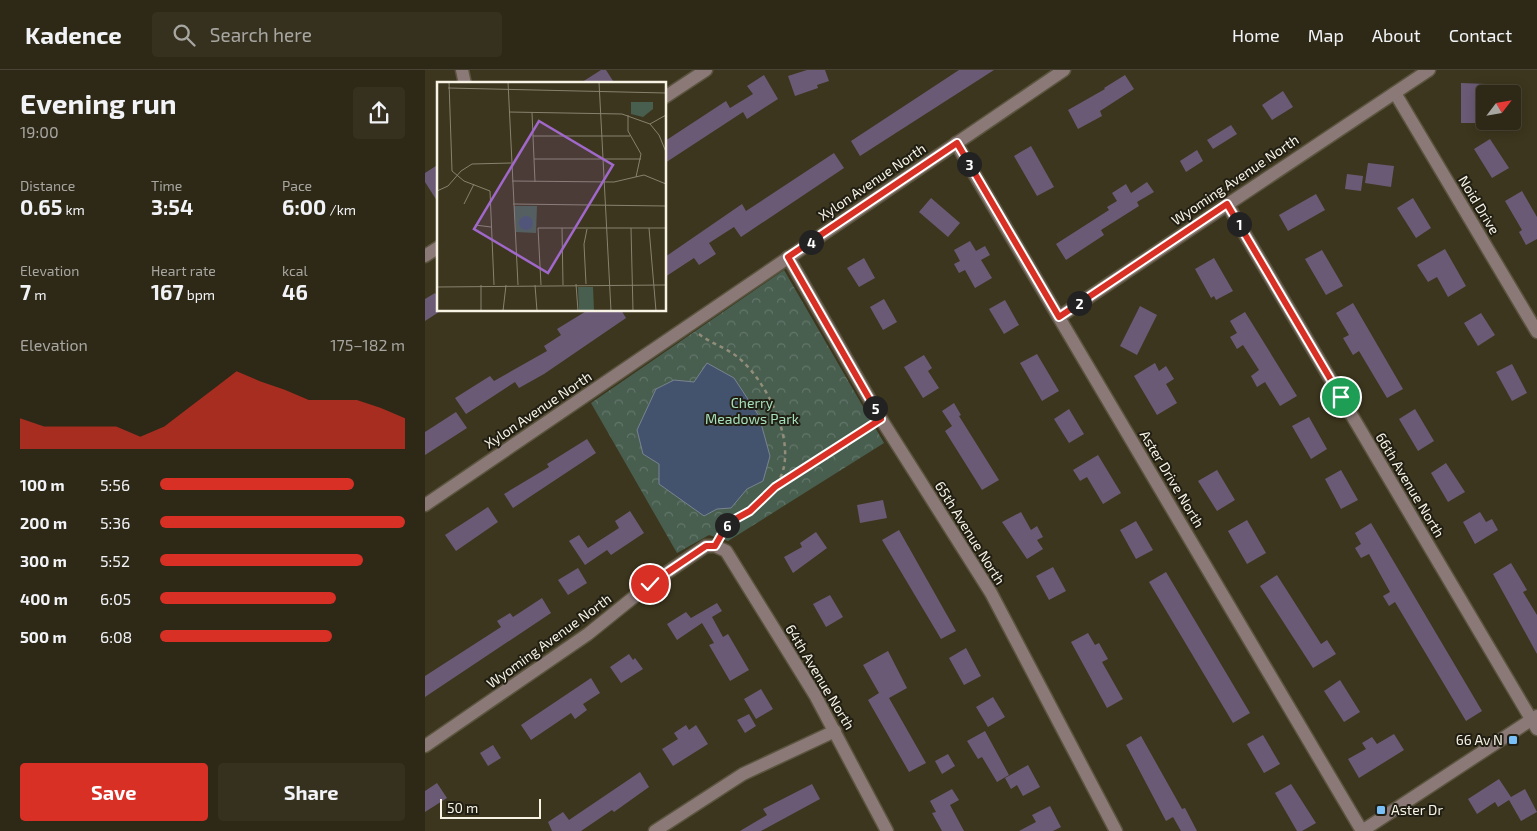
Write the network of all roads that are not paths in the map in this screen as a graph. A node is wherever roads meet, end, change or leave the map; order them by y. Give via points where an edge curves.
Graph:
1 (706, 70) edge
2 (1065, 70) edge
3 (1429, 70) edge
4 (1395, 92) junction
5 (666, 96) edge
6 (957, 143) junction
7 (1227, 204) junction
8 (437, 248) edge
9 (425, 256) edge
10 (788, 257) junction
11 (1059, 317) junction
12 (1537, 332) edge
13 (425, 505) edge
14 (715, 546) joint
15 (1535, 722) edge
16 (835, 732) junction
17 (425, 746) edge
18 (655, 831) edge
19 (887, 831) edge
20 (1116, 831) edge
21 (1362, 831) edge

1 - 5 street
2 - 6 street, Xylon Avenue North
3 - 4 street, Wyoming Avenue North
4 - 7 street, Wyoming Avenue North
4 - 12 street, Noid Drive
6 - 10 street, Xylon Avenue North
6 - 11 street, Aster Drive North
7 - 11 street, Wyoming Avenue North
7 - 15 street, 66th Avenue North
8 - 9 street
10 - 13 street, Xylon Avenue North
10 - 20 street, 65th Avenue North via 881,419 991,593
11 - 21 street, Aster Drive North
14 - 16 street, 64th Avenue North via 726,551
14 - 17 street, Wyoming Avenue North via 706,546 650,584 588,634
15 - 21 street
16 - 18 street via 743,774
16 - 19 street, 64th Avenue North

